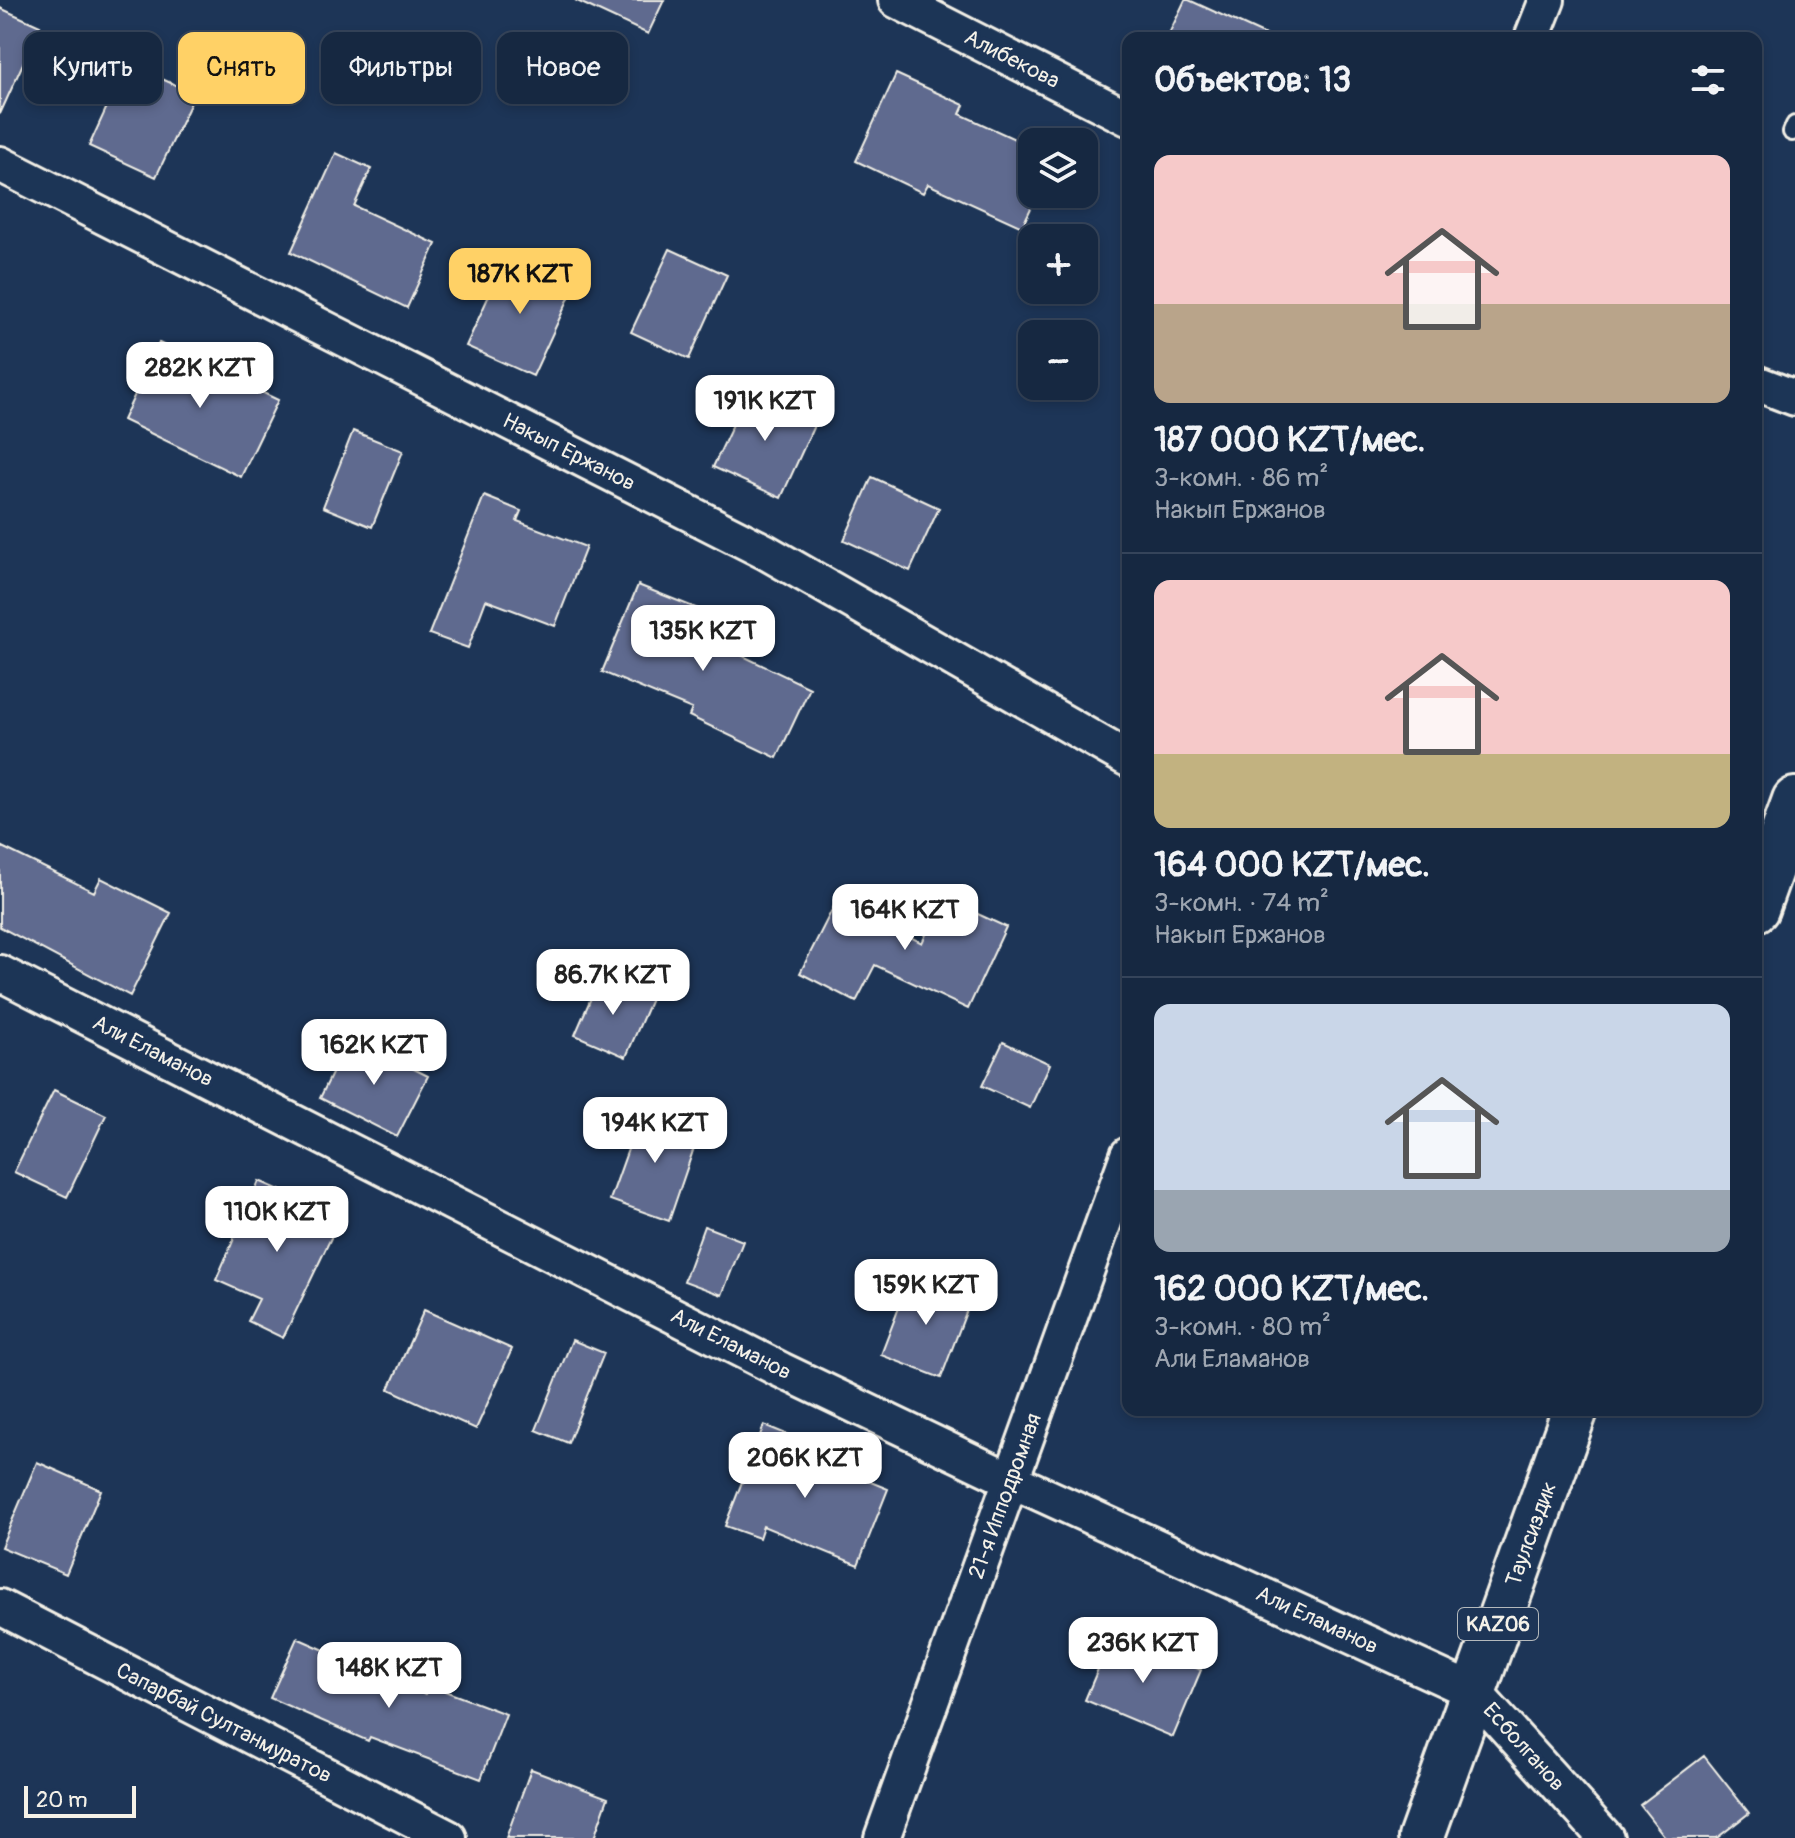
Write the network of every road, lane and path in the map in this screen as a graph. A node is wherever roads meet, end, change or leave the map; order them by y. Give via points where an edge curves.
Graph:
1 (896, 0) edge
2 (1547, 0) edge
3 (1534, 32) edge
4 (1122, 115) edge
5 (0, 164) edge
6 (1762, 385) edge
7 (1795, 398) edge
8 (1122, 756) edge
9 (1795, 800) edge
10 (1762, 892) edge
11 (0, 973) edge
12 (1122, 1172) edge
13 (1573, 1416) edge
14 (1011, 1480) junction
15 (0, 1607) edge
16 (1474, 1692) junction
17 (449, 1838) edge
18 (882, 1838) edge
19 (1421, 1838) edge
20 (1606, 1838) edge

1 - 4 street, Алибекова
2 - 3 street
5 - 8 street, Накып Ержанов via 766,552
6 - 7 street
9 - 10 main road
11 - 14 street, Али Еламанов
12 - 14 street, 21-я Ипподромная
13 - 16 main road, Таулсиздик / KAZ06
14 - 16 street, Али Еламанов
14 - 18 street, 21-я Ипподромная
15 - 17 street, Сапарбай Султанмуратов
16 - 19 main road, Таулсиздик / KAZ06
16 - 20 street, Есболганов

